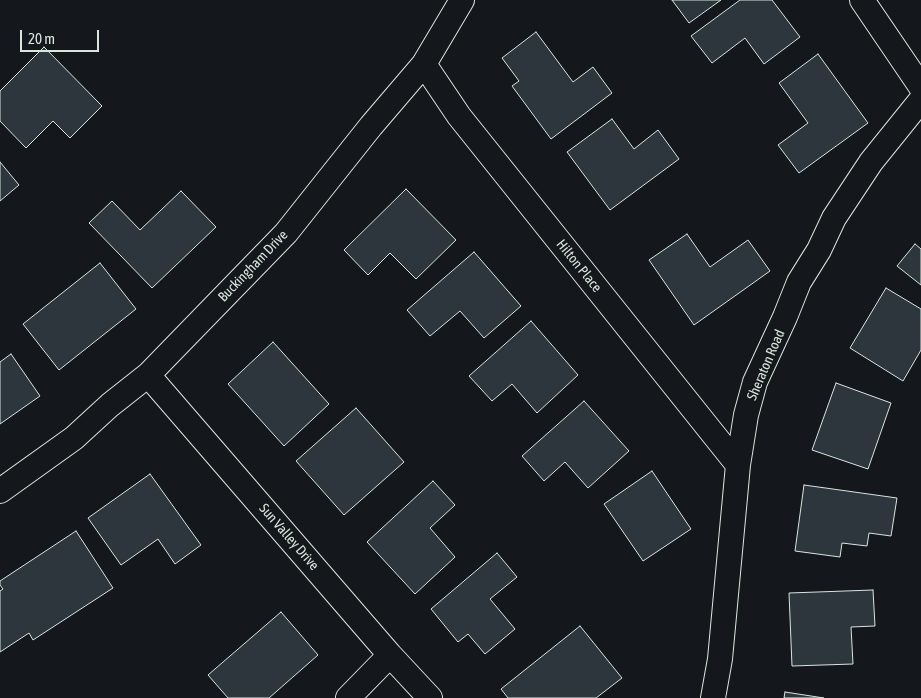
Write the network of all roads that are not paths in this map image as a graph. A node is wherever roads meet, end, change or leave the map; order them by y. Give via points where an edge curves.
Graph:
1 (462, 0) edge
2 (862, 0) edge
3 (424, 64) junction
4 (921, 87) edge
5 (921, 100) edge
6 (148, 375) junction
7 (738, 465) junction
8 (0, 491) edge
9 (390, 655) junction
10 (348, 698) edge
11 (430, 698) edge
12 (713, 698) edge

1 - 3 street, Buckingham Drive
2 - 4 street
3 - 6 street, Buckingham Drive via 286,233
3 - 7 street, Hilton Place via 459,116
5 - 7 street, Sheraton Road via 871,162 834,218 819,250 798,282 786,317 755,382
6 - 8 street, Buckingham Drive via 74,438
6 - 9 street, Sun Valley Drive
7 - 12 street, Sheraton Road via 720,659
9 - 10 street
9 - 11 street, Sun Valley Drive

